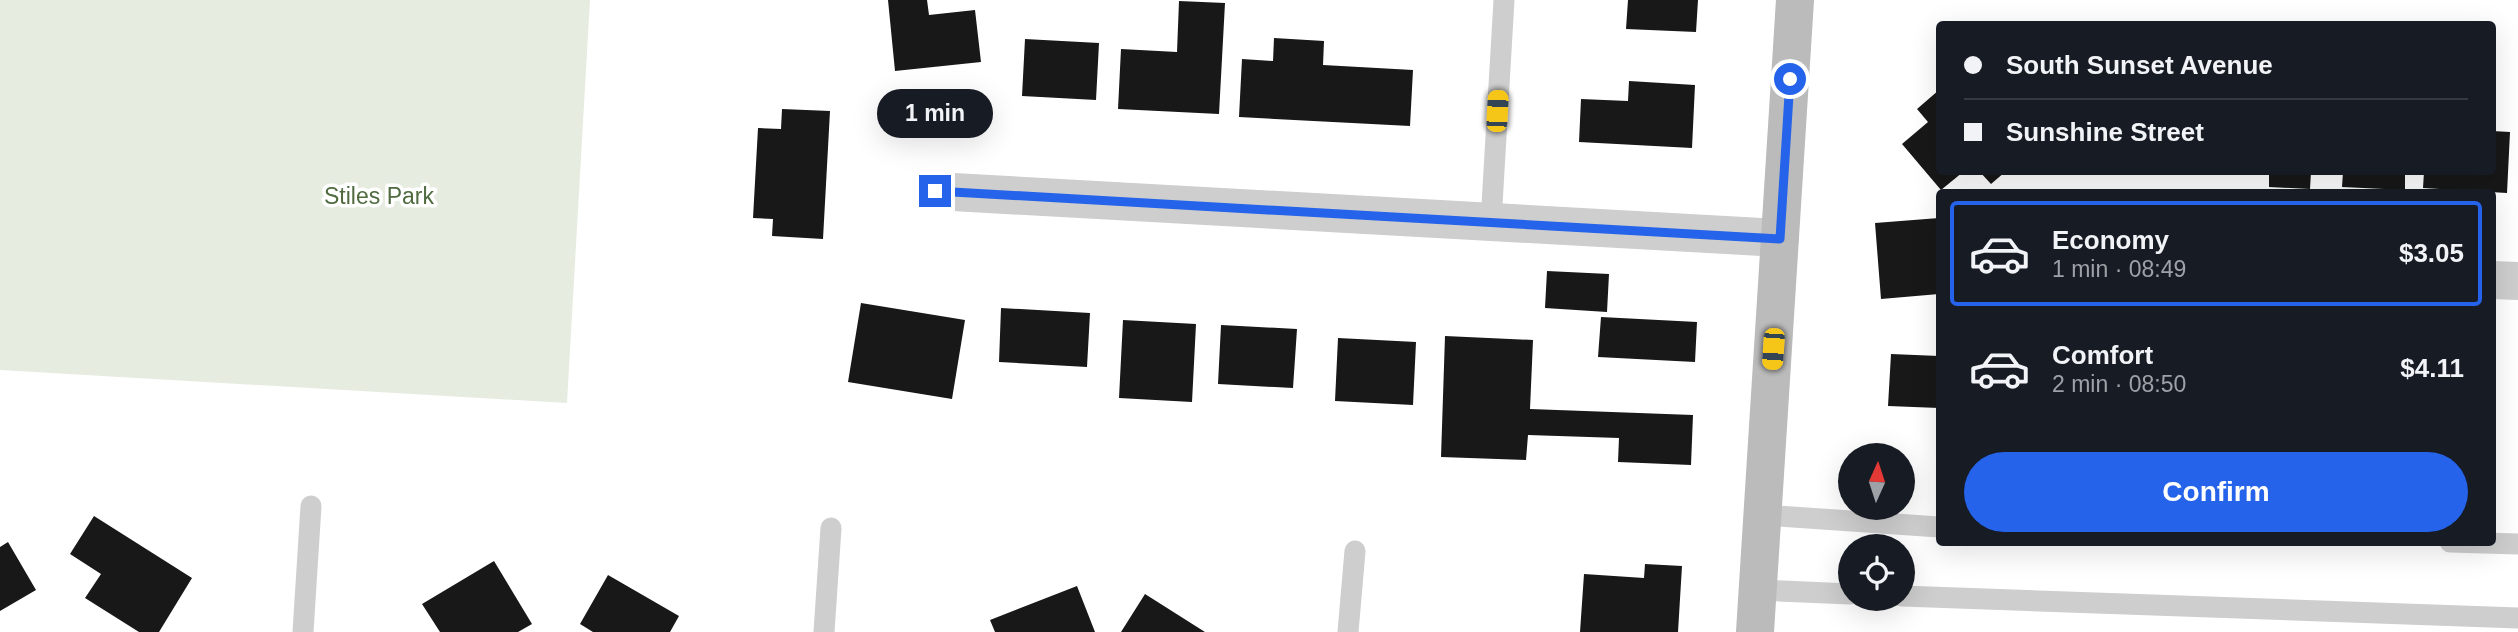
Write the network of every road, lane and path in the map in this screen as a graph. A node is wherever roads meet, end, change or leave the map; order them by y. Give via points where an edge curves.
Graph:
1 (1504, 0) edge
2 (1795, 0) edge
3 (935, 191) dead end
4 (1491, 222) junction
5 (1780, 239) junction
6 (2496, 280) edge
7 (2518, 281) edge
8 (311, 506) dead end
9 (1763, 515) junction
10 (1936, 527) edge
11 (831, 528) dead end
12 (2496, 543) edge
13 (2518, 544) edge
14 (1355, 551) dead end
15 (1758, 590) junction
16 (1838, 593) edge
17 (1915, 596) edge
18 (2518, 618) edge
19 (303, 632) edge
20 (824, 632) edge
21 (1348, 632) edge
22 (1755, 632) edge

1 - 4 lane
2 - 5 main road
3 - 4 street
4 - 5 street
5 - 9 main road
6 - 7 street
8 - 19 lane
9 - 10 lane
9 - 15 main road
11 - 20 lane
12 - 13 lane
14 - 21 lane
15 - 16 lane
15 - 22 main road
17 - 18 lane

